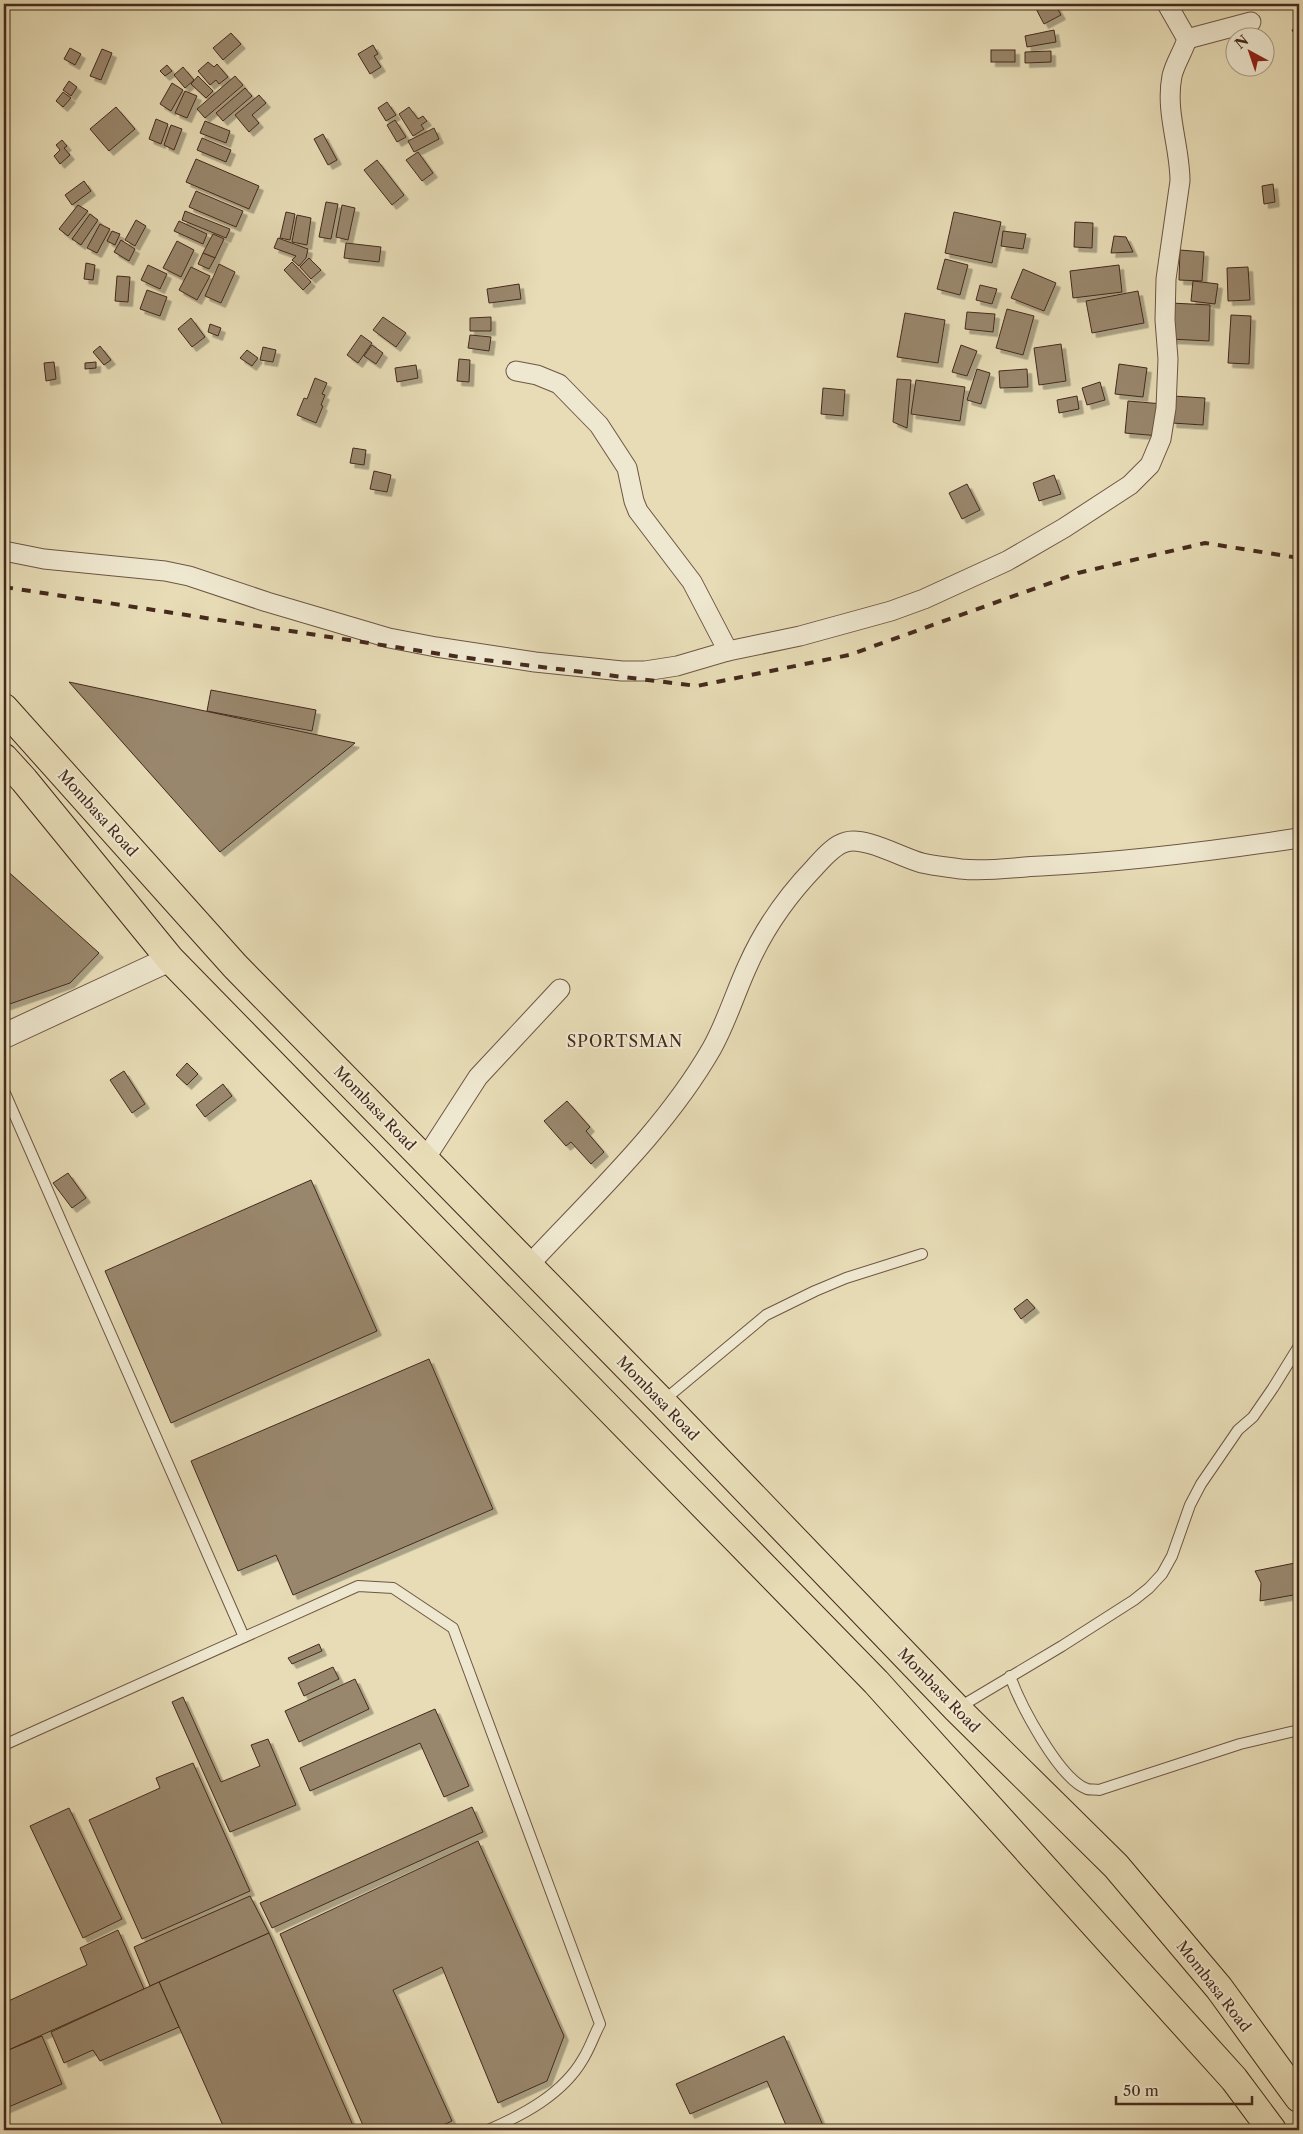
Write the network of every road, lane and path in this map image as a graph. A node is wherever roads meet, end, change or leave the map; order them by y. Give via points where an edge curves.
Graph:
1 (1167, 4) edge
2 (1250, 22) dead end
3 (1187, 39) junction
4 (516, 370) dead end
5 (4, 551) edge
6 (728, 652) junction
7 (4, 708) edge
8 (4, 758) edge
9 (1299, 838) edge
10 (170, 959) junction
11 (560, 989) dead end
12 (4, 1036) edge
13 (4, 1090) edge
14 (425, 1159) junction
15 (922, 1254) dead end
16 (529, 1265) junction
17 (1299, 1346) edge
18 (662, 1402) junction
19 (244, 1637) junction
20 (1010, 1676) junction
21 (957, 1709) junction
22 (1299, 1730) edge
23 (4, 1745) edge
24 (1299, 2098) edge
25 (488, 2130) edge
26 (1272, 2130) edge

1 - 3 street
2 - 3 street
3 - 6 street via 1171,82 1172,130 1180,182 1167,263 1166,408 1161,439 1150,465 1130,485 1064,528 1007,561 924,599 891,611
4 - 6 street via 559,384 599,425 627,468 638,511 692,582
5 - 6 street via 66,562 189,576 389,638 526,660 645,672
7 - 14 highway, Mombasa Road via 234,966
8 - 10 highway
9 - 16 street via 1158,858 981,870 929,864 866,843 845,842 826,855 802,880 770,924 748,965 712,1048 669,1110 637,1150
10 - 12 street
10 - 26 highway via 876,1682 1234,2079
11 - 14 street via 478,1077
13 - 19 lane
14 - 16 highway, Mombasa Road
15 - 18 lane via 846,1278 766,1315
16 - 18 highway, Mombasa Road
17 - 20 lane via 1268,1395 1238,1430 1200,1484 1162,1574 1134,1600
18 - 21 highway, Mombasa Road
19 - 23 lane
19 - 25 lane via 358,1586 393,1588 452,1628 600,2024 582,2060 565,2081 535,2108
20 - 21 lane
20 - 22 lane via 1015,1691 1056,1762 1087,1789 1099,1790 1240,1744
21 - 24 highway, Mombasa Road via 1116,1866 1219,1988

